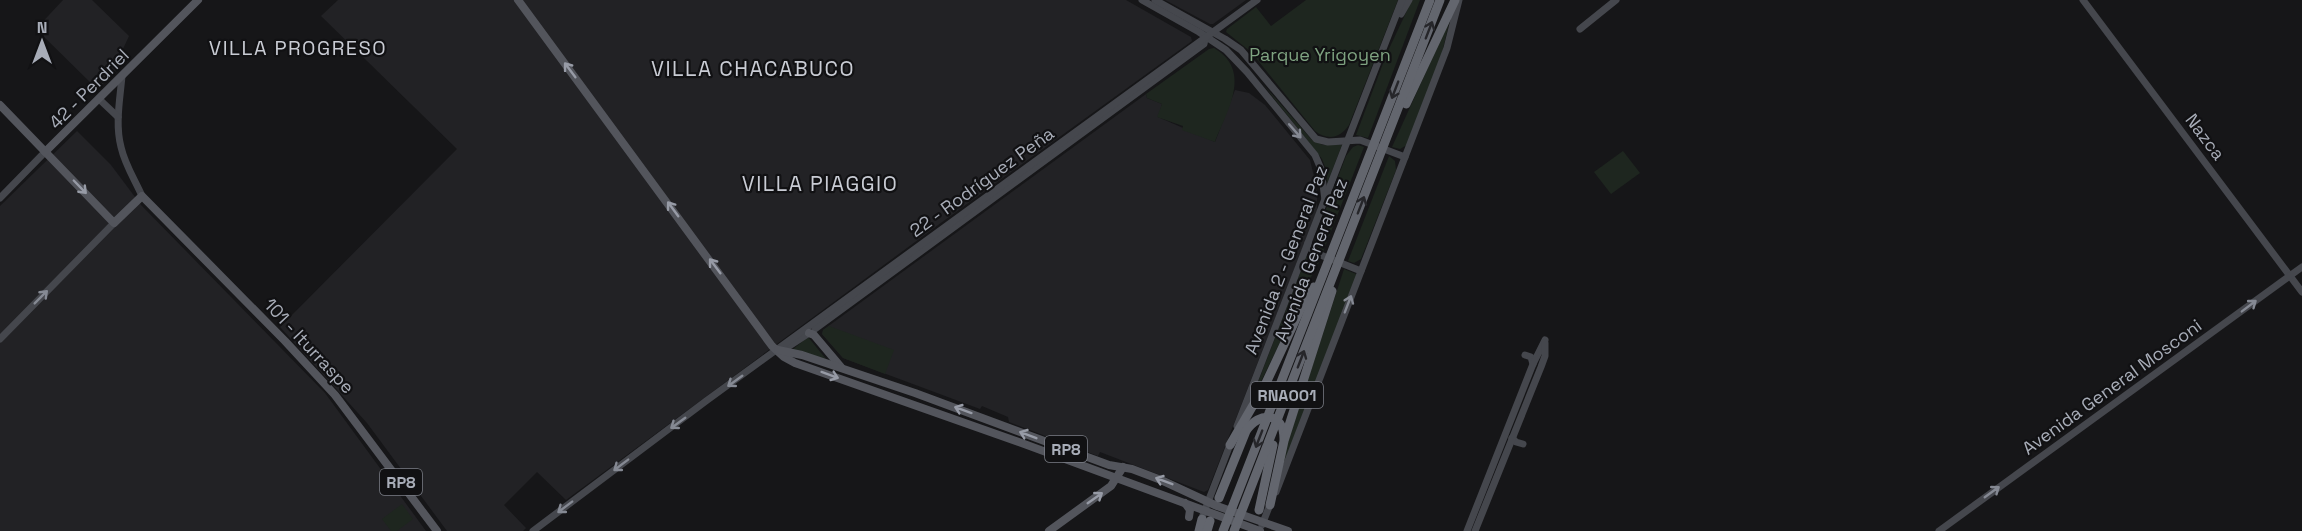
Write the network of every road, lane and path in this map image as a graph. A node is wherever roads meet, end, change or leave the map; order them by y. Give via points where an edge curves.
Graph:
1 (198, 0) edge
2 (518, 0) edge
3 (1142, 0) edge
4 (1155, 0) edge
5 (1257, 0) edge
6 (1402, 0) edge
7 (1409, 0) edge
8 (1428, 0) edge
9 (1440, 0) edge
10 (1457, 0) edge
11 (1616, 0) edge
12 (2084, 0) edge
13 (1392, 29) junction
14 (1580, 29) dead end
15 (1209, 36) junction
16 (122, 76) junction
17 (99, 99) junction
18 (0, 105) edge
19 (118, 117) junction
20 (1350, 139) junction
21 (34, 140) junction
22 (57, 141) junction
23 (1388, 147) junction
24 (45, 152) junction
25 (1405, 157) junction
26 (142, 196) junction
27 (0, 198) edge
28 (1325, 203) junction
29 (114, 223) junction
30 (1308, 243) junction
31 (1343, 263) junction
32 (1326, 267) junction
33 (2302, 267) edge
34 (1361, 271) junction
35 (2290, 276) junction
36 (2302, 292) edge
37 (813, 333) junction
38 (0, 339) edge
39 (778, 350) junction
40 (1525, 355) dead end
41 (1533, 364) junction
42 (842, 368) junction
43 (1541, 368) junction
44 (1280, 412) junction
45 (1512, 438) junction
46 (1284, 441) junction
47 (1522, 444) dead end
48 (1230, 445) junction
49 (1123, 467) junction
50 (1118, 479) junction
51 (1184, 502) junction
52 (1209, 502) junction
53 (1270, 505) junction
54 (1259, 510) dead end
55 (1212, 512) junction
56 (1189, 517) dead end
57 (1263, 522) junction
58 (437, 531) edge
59 (533, 531) edge
60 (1049, 531) edge
61 (1198, 531) edge
62 (1207, 531) edge
63 (1223, 531) edge
64 (1234, 531) edge
65 (1260, 531) edge
66 (1288, 531) edge
67 (1467, 531) edge
68 (1475, 531) edge
69 (1939, 531) edge

1 - 16 main road, 42 - Perdriel
39 -> 2 main road, RP8
3 - 15 street
4 - 15 street
5 - 15 street, 22 - Rodríguez Peña
6 - 13 street, Avenida 2 - General Paz
7 - 13 street
8 -> 32 highway, Avenida General Paz / RNA001
23 -> 9 highway, Avenida General Paz / RNA001
10 - 23 highway
10 - 25 street via 1447,48
11 - 14 street
12 - 35 street, Nazca
13 - 20 street, Avenida 2 - General Paz
15 - 20 street via 1241,51 1316,139
15 -> 28 street via 1247,72 1315,155 1322,169
15 - 37 street, 22 - Rodríguez Peña via 1205,43 1100,122
15 - 39 street, 22 - Rodríguez Peña
16 - 17 main road, 42 - Perdriel
16 - 19 street
17 - 19 street
17 - 22 main road, 42 - Perdriel
18 - 21 main road
19 - 26 street via 122,153
20 - 23 street
20 - 28 street, Avenida 2 - General Paz
21 - 22 main road
21 - 24 main road
22 - 24 main road, 42 - Perdriel
23 - 25 street
31 -> 23 highway, Avenida General Paz / RNA001
24 - 27 street, 42 - Perdriel
24 -> 29 main road
25 - 34 street
26 - 29 main road
26 - 58 main road, 101 - Iturraspe / RP8 via 335,395
28 - 30 street, Avenida 2 - General Paz
38 -> 29 street
30 - 31 street via 1311,250
30 - 48 street, Avenida 2 - General Paz
31 - 34 street
44 -> 31 highway, Avenida General Paz / RNA001
31 - 46 highway
32 - 48 highway
32 -> 63 highway, Avenida General Paz / RNA001
33 - 35 street, Avenida General Mosconi
53 -> 34 street
35 - 36 street, Nazca
69 -> 35 street, Avenida General Mosconi
37 - 39 street, 22 - Rodríguez Peña
37 - 42 main road
39 - 42 main road, RP8
39 -> 50 main road, RP8 via 795,363
39 -> 59 street, 22 - Rodríguez Peña
40 - 41 street via 1531,357
41 - 43 street
41 - 43 street via 1545,340
41 - 67 street
49 -> 42 main road, RP8
43 - 45 street
44 - 54 highway
44 - 64 highway, Avenida General Paz / RNA001
45 - 47 street
45 - 68 street
46 - 53 highway
46 - 55 highway via 1283,428 1272,418 1258,418 1246,431
48 - 52 street, Avenida 2 - General Paz
49 - 50 main road
52 -> 49 main road, RP8
50 - 51 main road, RP8
60 -> 50 main road
51 - 55 main road, RP8
51 - 56 main road via 1190,510
52 - 55 main road
52 - 55 street, Avenida 2 - General Paz
53 - 57 street
55 - 57 main road
55 - 61 highway
55 - 62 highway
55 - 65 main road
57 - 65 street
57 - 66 main road

